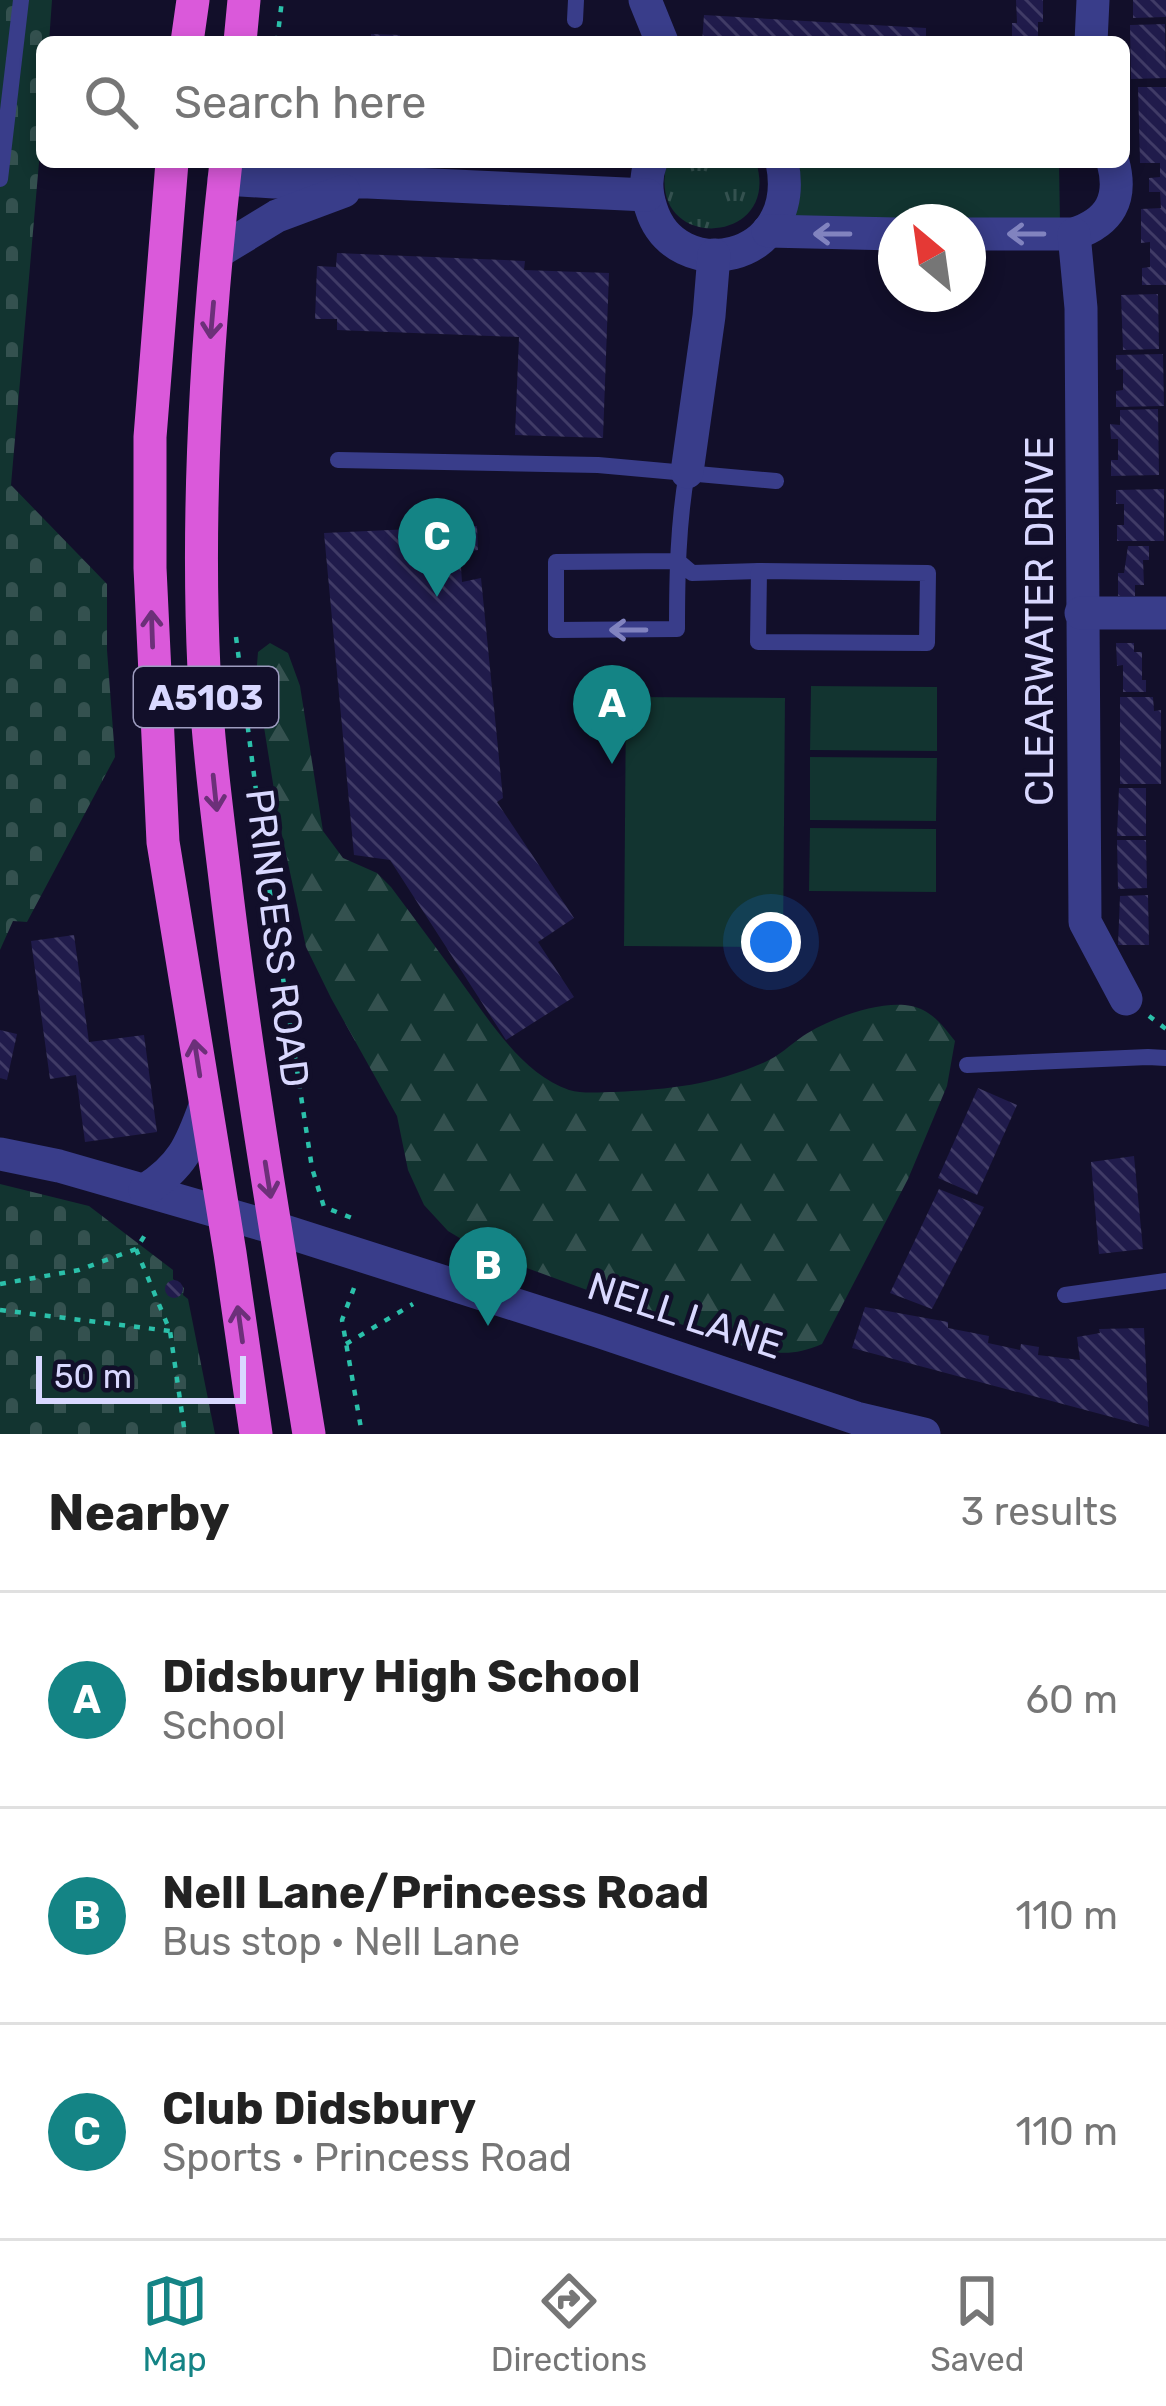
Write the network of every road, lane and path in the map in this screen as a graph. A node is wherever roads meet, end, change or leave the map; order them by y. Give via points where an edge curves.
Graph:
1 (21, 0) edge
2 (193, 0) edge
3 (244, 0) edge
4 (282, 0) edge
5 (576, 0) edge
6 (645, 0) edge
7 (1093, 0) edge
8 (575, 20) dead end
9 (188, 36) edge
10 (241, 36) edge
11 (278, 36) edge
12 (660, 36) edge
13 (1091, 36) edge
14 (172, 168) edge
15 (216, 168) edge
16 (336, 168) edge
17 (783, 168) edge
18 (1114, 168) edge
19 (0, 176) edge
20 (649, 178) edge
21 (368, 182) junction
22 (768, 232) junction
23 (878, 234) edge
24 (986, 234) edge
25 (1074, 234) junction
26 (218, 251) junction
27 (714, 255) junction
28 (338, 460) dead end
29 (687, 472) junction
30 (776, 482) dead end
31 (677, 561) junction
32 (759, 571) junction
33 (1081, 613) junction
34 (1166, 613) edge
35 (233, 619) dead end
36 (1126, 998) dead end
37 (1166, 1058) edge
38 (967, 1065) dead end
39 (206, 1106) junction
40 (0, 1154) edge
41 (145, 1190) junction
42 (224, 1214) junction
43 (368, 1224) dead end
44 (275, 1228) junction
45 (146, 1235) dead end
46 (136, 1249) junction
47 (1166, 1281) edge
48 (0, 1284) edge
49 (1065, 1295) dead end
50 (416, 1302) dead end
51 (0, 1310) edge
52 (342, 1320) dead end
53 (170, 1331) junction
54 (346, 1344) junction
55 (185, 1434) edge
56 (256, 1434) edge
57 (309, 1434) edge
58 (362, 1434) edge
59 (924, 1434) edge

1 - 19 lane
2 - 9 highway
3 - 10 highway
4 - 11 path
5 - 8 lane
6 - 12 street
7 - 13 street
39 -> 14 highway, A5103 via 163,842 154,683 150,437
15 - 21 street via 274,182
15 - 26 highway, PRINCESS ROAD / A5103
16 - 21 street
17 - 22 street via 784,202
18 - 25 street via 1111,207
20 - 21 street
20 - 27 street via 653,217 667,236
21 - 26 street via 277,216
23 -> 22 street
22 - 27 street via 746,249
25 -> 24 street
25 - 33 street, CLEARWATER DRIVE
26 -> 44 highway, PRINCESS ROAD / A5103 via 202,449 204,673 243,1028
27 - 29 street
28 - 29 lane
29 - 30 lane
29 - 31 lane
31 -> 31 lane via 677,629 556,630 556,562
31 - 32 lane via 692,573
32 - 32 lane via 928,573 927,643 758,641
33 - 34 street
33 - 36 street, CLEARWATER DRIVE via 1085,922
35 - 43 path via 312,1168 324,1207
37 - 38 lane
39 - 41 street via 190,1148
39 - 42 highway, A5103
40 - 41 street, NELL LANE
41 - 42 street, NELL LANE
42 - 44 street, NELL LANE
56 -> 42 highway, A5103
44 - 57 highway, PRINCESS ROAD / A5103
44 - 59 street, NELL LANE
45 - 46 path
46 - 48 path via 79,1270
46 - 53 path
47 - 49 lane
50 - 54 path
51 - 53 path
52 - 54 path
53 - 55 path
54 - 58 path

